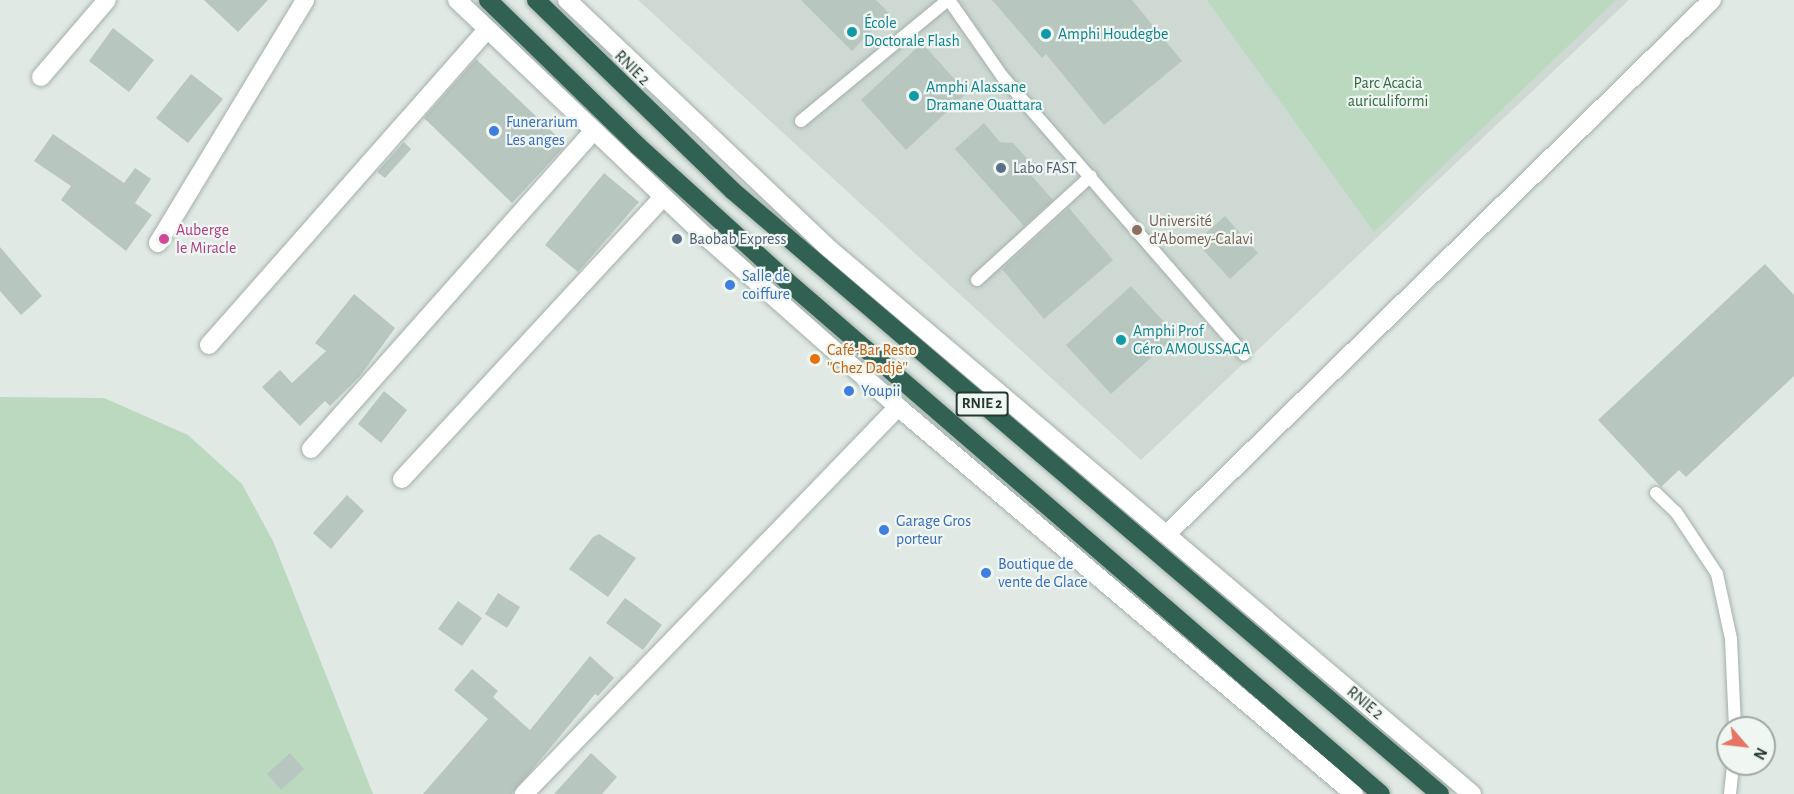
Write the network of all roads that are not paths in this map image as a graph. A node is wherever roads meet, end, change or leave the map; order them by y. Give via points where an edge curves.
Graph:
1 (107, 0) edge
2 (305, 0) edge
3 (457, 0) edge
4 (488, 0) edge
5 (536, 0) edge
6 (567, 0) edge
7 (948, 0) edge
8 (1712, 0) edge
9 (487, 30) junction
10 (41, 77) dead end
11 (801, 121) dead end
12 (592, 132) junction
13 (1091, 176) junction
14 (663, 197) junction
15 (158, 243) dead end
16 (977, 280) dead end
17 (208, 345) dead end
18 (1244, 354) dead end
19 (898, 407) junction
20 (311, 449) dead end
21 (402, 479) dead end
22 (1656, 493) dead end
23 (1167, 534) junction
24 (1734, 716) edge
25 (1732, 776) edge
26 (524, 794) edge
27 (1354, 794) edge
28 (1381, 794) edge
29 (1440, 794) edge
30 (1472, 794) edge
31 (1730, 794) edge

1 - 10 street
2 - 15 street
3 - 9 street
4 - 28 highway, RNIE 2 / RNIE 2 via 638,146 788,282
5 - 29 highway, RNIE 2 / RNIE 2 via 733,191
6 - 23 street via 826,246
7 - 11 lane
7 - 13 lane via 1002,76
8 - 23 street
9 - 12 street
9 - 17 street
12 - 14 street
12 - 20 street
13 - 16 lane
13 - 18 lane
14 - 19 street
14 - 21 street
19 - 26 street
19 - 27 street
22 - 24 lane via 1676,512 1716,574 1731,639
23 - 30 street
25 - 31 lane

